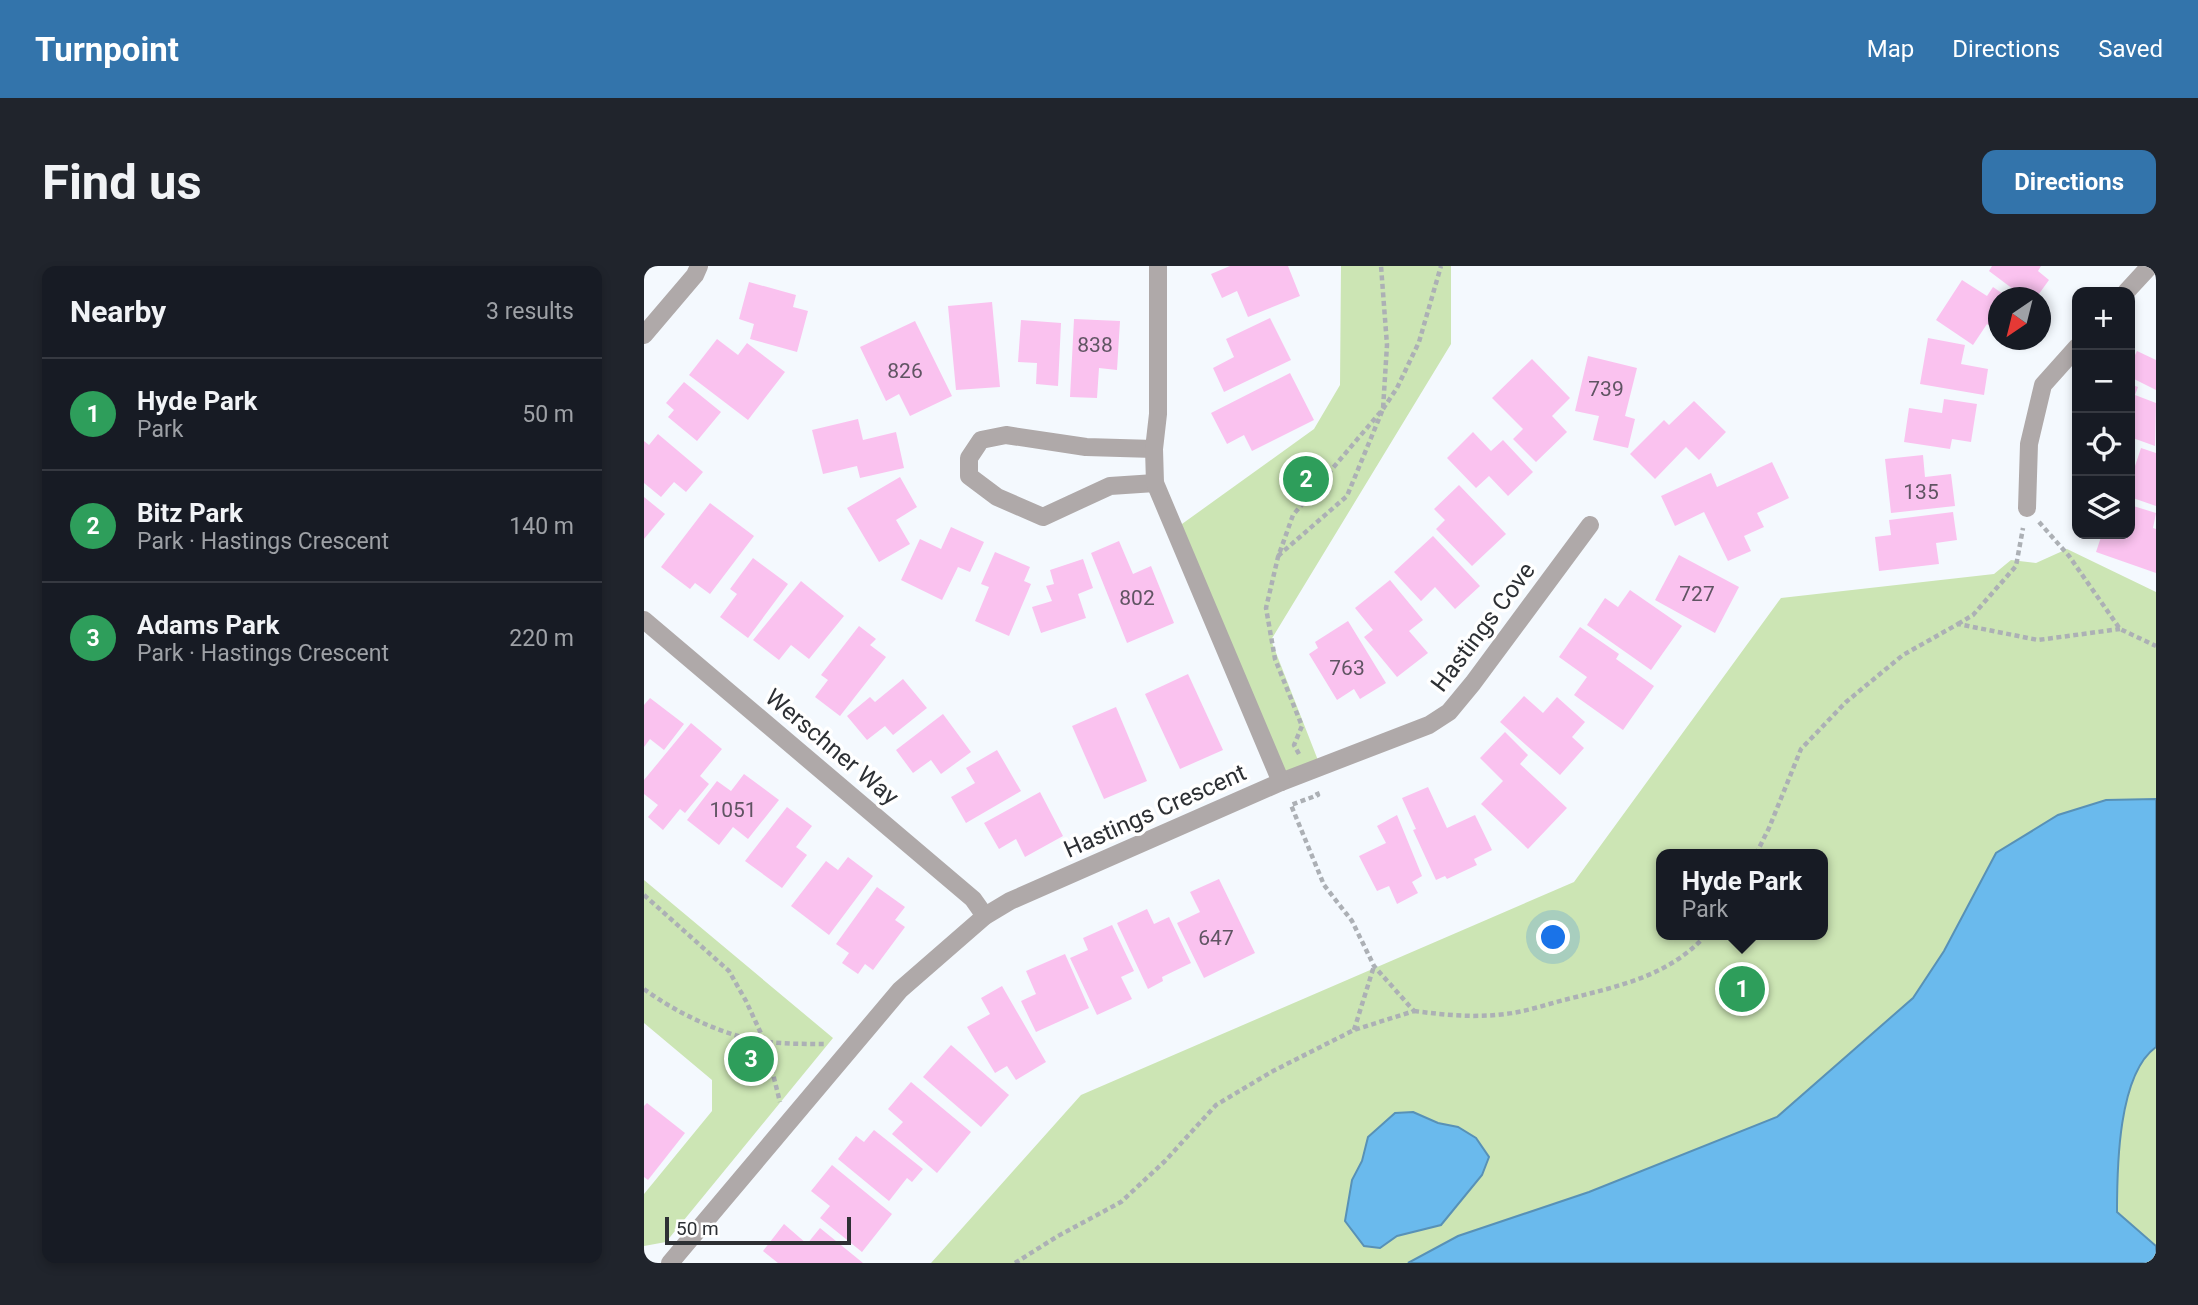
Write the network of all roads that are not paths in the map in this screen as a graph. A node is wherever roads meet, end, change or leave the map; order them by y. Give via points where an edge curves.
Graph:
1 (699, 266) edge
2 (1158, 266) edge
3 (2150, 266) edge
4 (2131, 287) edge
5 (644, 335) edge
6 (2074, 350) edge
7 (1154, 449) junction
8 (1156, 483) junction
9 (2027, 508) road end
10 (1590, 525) dead end
11 (644, 620) edge
12 (1281, 782) junction
13 (985, 916) junction
14 (670, 1263) edge

1 - 5 street
2 - 7 street, Hastings Crescent
3 - 4 street
6 - 9 street via 2043,385 2029,444
7 - 8 street, Hastings Crescent
7 - 8 street via 1086,447 1006,435 981,440 968,458 969,476 997,497 1043,517 1110,486
8 - 12 street, Hastings Crescent
10 - 12 street, Hastings Cove via 1449,712 1429,725
11 - 13 street, Werschner Way via 973,899
12 - 13 street, Hastings Crescent
13 - 14 street, Hastings Crescent via 900,990

